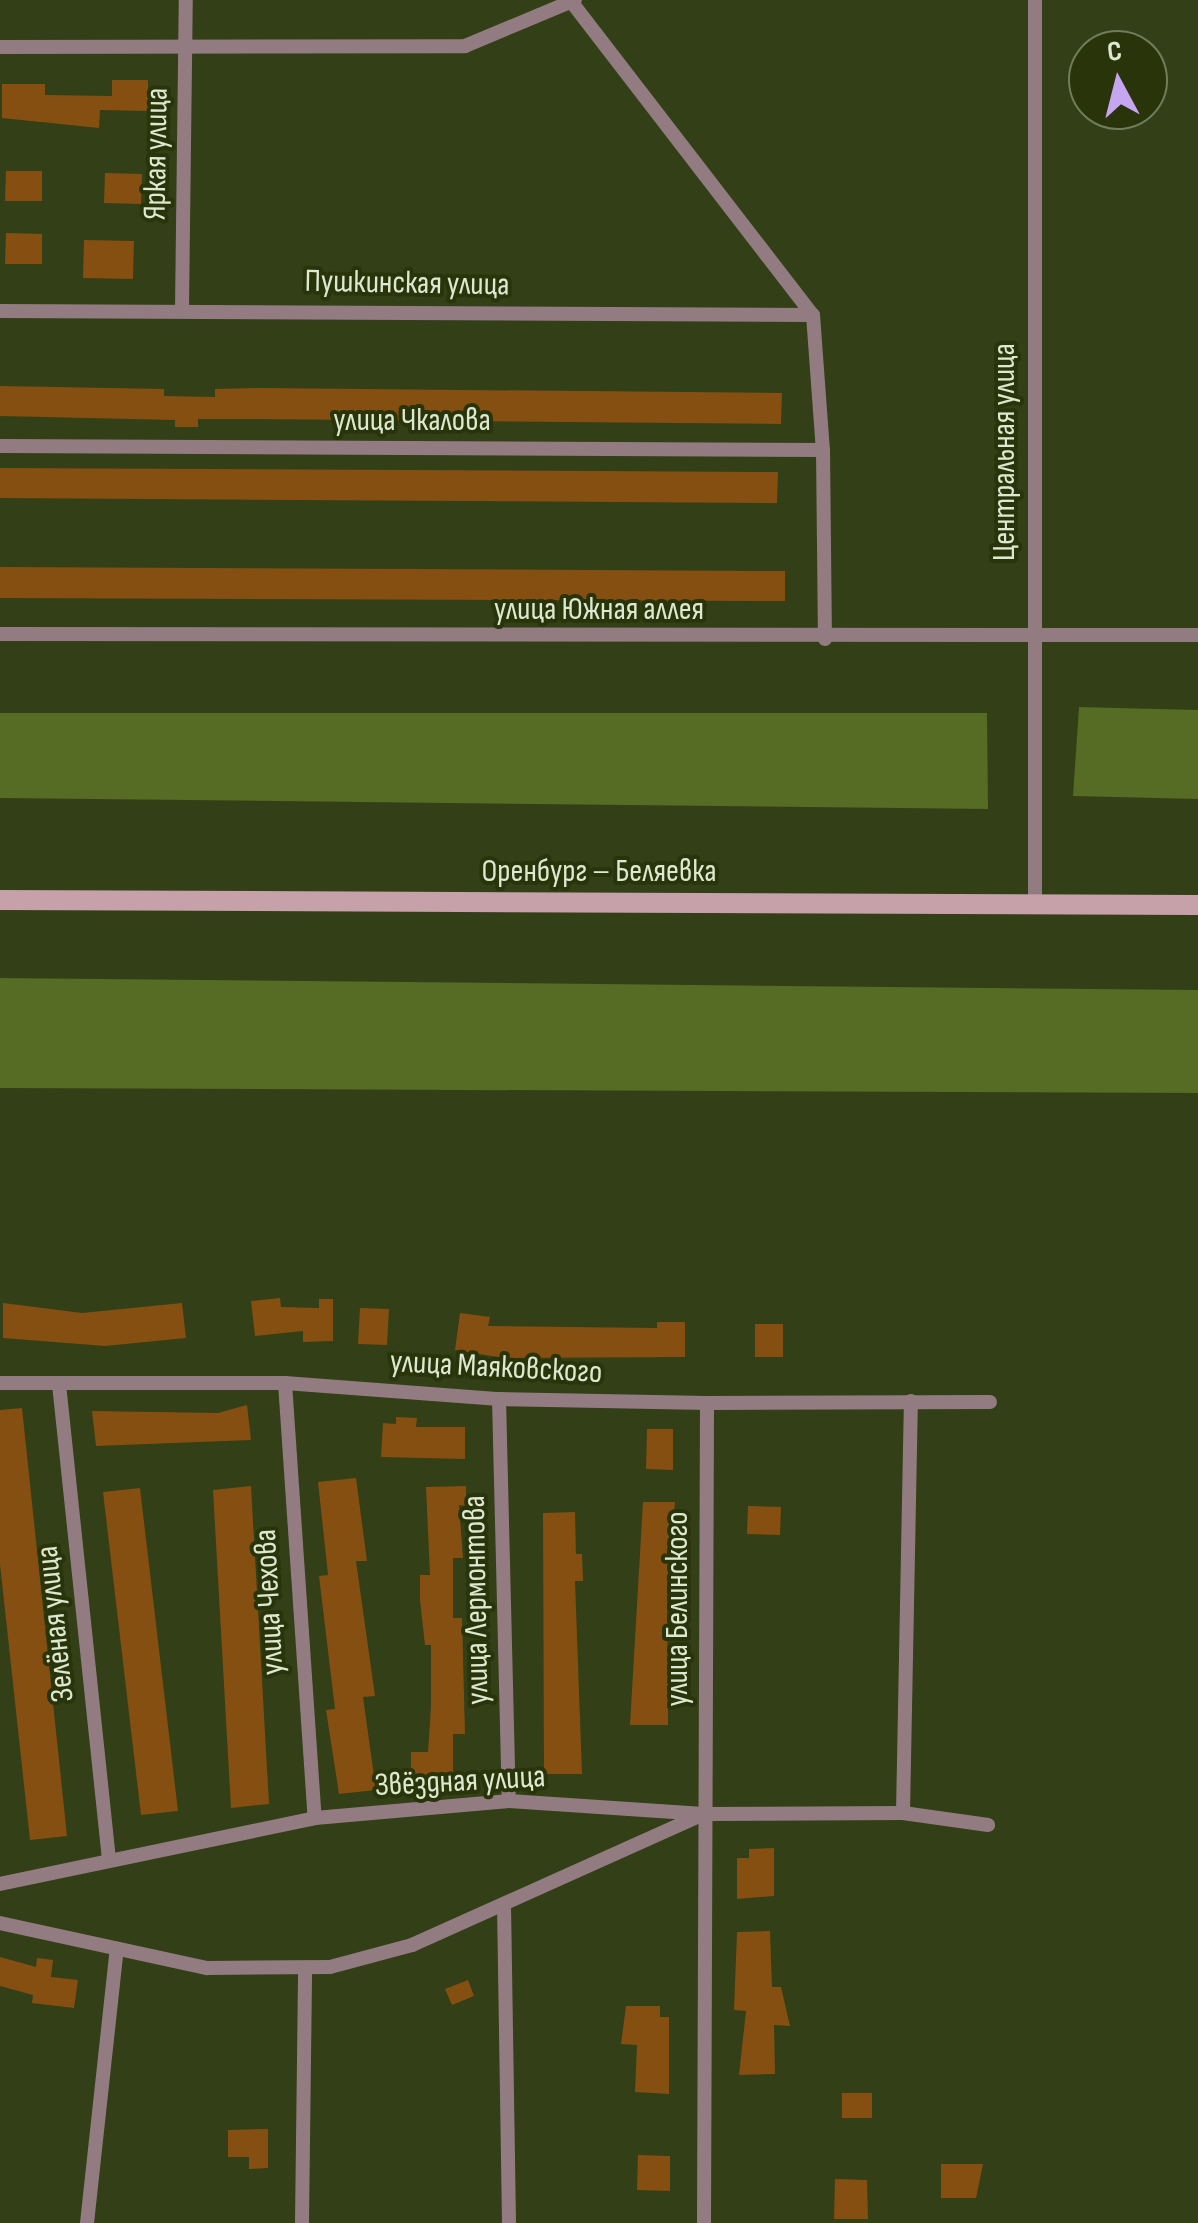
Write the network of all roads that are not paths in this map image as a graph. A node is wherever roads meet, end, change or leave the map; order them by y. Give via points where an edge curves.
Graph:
1 (186, 0) edge
2 (1035, 0) edge
3 (573, 1) edge
4 (0, 47) edge
5 (186, 49) junction
6 (182, 309) junction
7 (0, 310) edge
8 (813, 315) junction
9 (0, 446) edge
10 (823, 450) junction
11 (0, 634) edge
12 (1032, 634) junction
13 (1198, 635) edge
14 (825, 639) junction
15 (0, 900) edge
16 (1034, 904) junction
17 (1198, 904) edge
18 (0, 1383) edge
19 (285, 1383) junction
20 (59, 1384) junction
21 (500, 1399) junction
22 (911, 1401) junction
23 (990, 1402) dead end
24 (707, 1404) junction
25 (509, 1800) junction
26 (704, 1814) junction
27 (904, 1814) junction
28 (314, 1818) junction
29 (988, 1825) dead end
30 (109, 1858) junction
31 (0, 1884) edge
32 (504, 1904) junction
33 (0, 1923) edge
34 (117, 1949) junction
35 (305, 1970) junction
36 (88, 2223) edge
37 (302, 2223) edge
38 (509, 2223) edge
39 (704, 2223) edge

1 - 5 street, Яркая улица
2 - 12 street, Центральная улица
3 - 5 street via 465,46
3 - 8 street
4 - 5 street
5 - 6 street, Яркая улица
6 - 7 street, Пушкинская улица
6 - 8 street, Пушкинская улица
8 - 10 street
9 - 10 street, улица Чкалова
10 - 14 street
11 - 14 street, улица Южная аллея
12 - 13 street, улица Южная аллея
12 - 14 street, улица Южная аллея
12 - 16 street, Центральная улица
15 - 16 main road, Оренбург – Беляевка
16 - 17 main road, Оренбург – Беляевка
18 - 20 street, улица Маяковского
19 - 20 street, улица Маяковского
19 - 21 street, улица Маяковского
19 - 28 street, улица Чехова
20 - 30 street, Зелёная улица
21 - 24 street, улица Маяковского
21 - 25 street, улица Лермонтова
22 - 23 street, улица Маяковского
22 - 24 street, улица Маяковского
22 - 27 street
24 - 26 street, улица Белинского
25 - 26 street, Звёздная улица
25 - 28 street, Звёздная улица
26 - 27 street, Звёздная улица
26 - 32 street
26 - 39 street, улица Белинского
27 - 29 street, Звёздная улица
28 - 30 street, Звёздная улица
30 - 31 street, Звёздная улица
32 - 35 street via 412,1946
32 - 38 street
33 - 34 street
34 - 35 street via 207,1968
34 - 36 street
35 - 37 street

